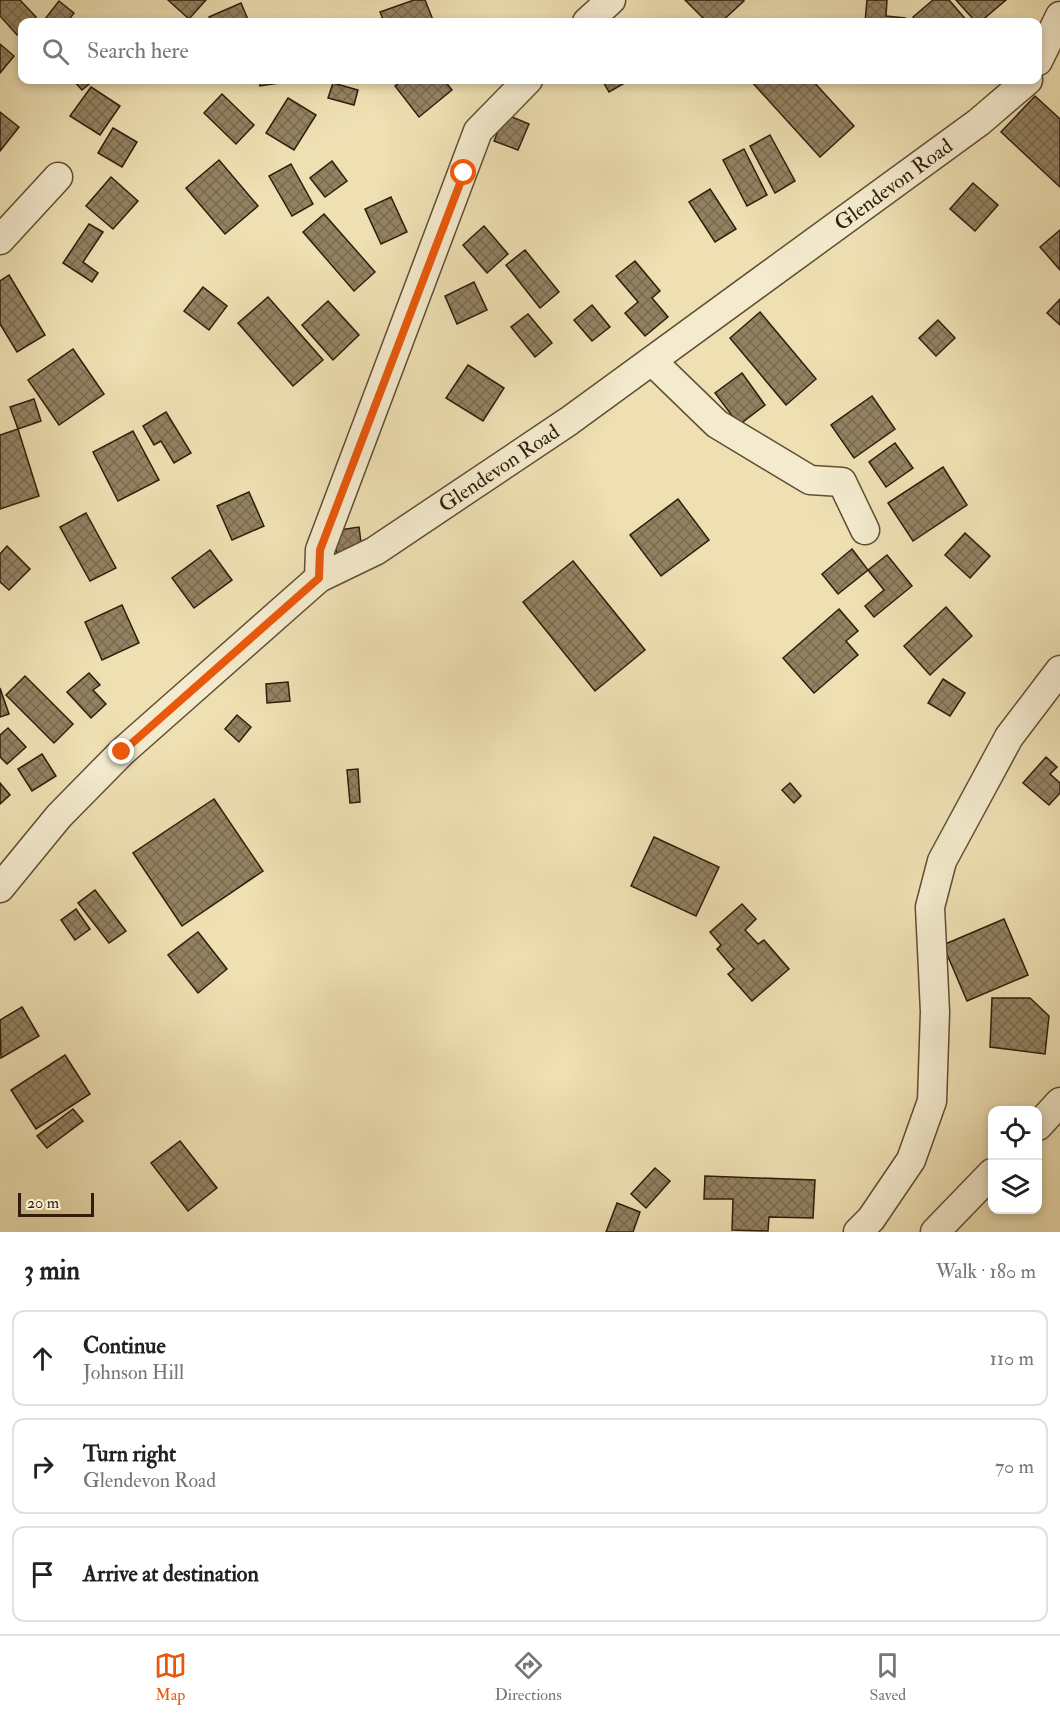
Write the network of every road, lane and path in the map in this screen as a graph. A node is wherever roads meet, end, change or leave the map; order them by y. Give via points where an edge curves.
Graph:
1 (611, 0) edge
2 (1060, 16) edge
3 (591, 18) edge
4 (1042, 53) edge
5 (524, 84) edge
6 (1023, 84) edge
7 (58, 177) dead end
8 (0, 240) edge
9 (652, 361) junction
10 (865, 531) dead end
11 (319, 578) junction
12 (1060, 670) edge
13 (0, 888) edge
14 (1060, 1102) edge
15 (1042, 1122) edge
16 (988, 1178) edge
17 (858, 1232) edge
18 (935, 1232) edge

1 - 3 street
2 - 4 street
5 - 11 street via 478,131 320,550
6 - 9 street, Glendevon Road via 969,130
7 - 8 street
9 - 10 street via 717,424 810,480 842,482
9 - 11 street, Glendevon Road via 375,551
11 - 13 street, Glendevon Road via 122,752 59,816
12 - 17 street via 1008,738 942,861 930,907 935,1012 932,1101 911,1160
14 - 15 street
16 - 18 street

